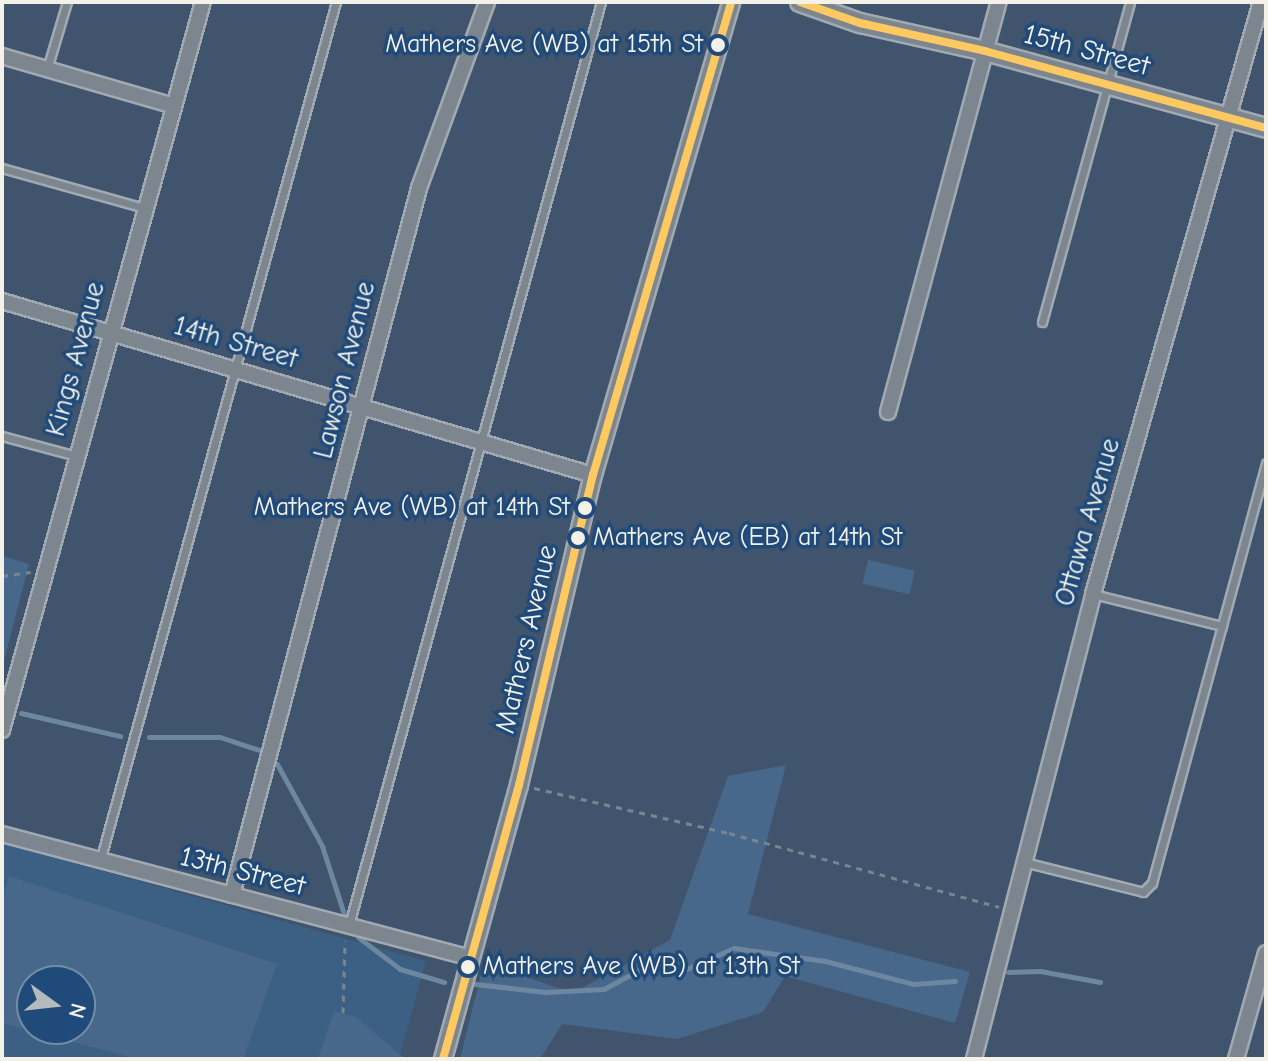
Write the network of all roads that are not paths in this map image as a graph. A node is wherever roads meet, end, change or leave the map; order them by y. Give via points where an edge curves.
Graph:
1 (67, 2) edge
2 (203, 2) edge
3 (336, 2) edge
4 (487, 2) edge
5 (601, 2) edge
6 (731, 2) edge
7 (800, 2) edge
8 (999, 2) edge
9 (1130, 2) edge
10 (1261, 2) edge
11 (985, 51) junction
12 (2, 56) edge
13 (47, 69) junction
14 (1107, 85) junction
15 (174, 106) junction
16 (1230, 118) junction
17 (1266, 128) edge
18 (2, 168) edge
19 (144, 208) junction
20 (2, 301) edge
21 (1042, 322) dead end
22 (109, 330) junction
23 (237, 369) junction
24 (360, 406) junction
25 (888, 412) dead end
26 (2, 436) edge
27 (479, 440) junction
28 (76, 456) junction
29 (1266, 463) edge
30 (593, 475) junction
31 (1093, 594) junction
32 (1222, 626) junction
33 (2, 730) edge
34 (2, 834) edge
35 (100, 861) junction
36 (1022, 861) junction
37 (232, 895) junction
38 (349, 925) junction
39 (1266, 953) edge
40 (471, 958) junction
41 (443, 1059) edge
42 (974, 1059) edge
43 (1236, 1059) edge

1 - 13 lane
2 - 15 street, Kings Avenue
3 - 23 lane
4 - 24 street, Lawson Avenue via 419,188
5 - 27 lane
6 - 30 street, Mathers Avenue
7 - 11 main road, 15th Street via 860,23
8 - 11 street
9 - 14 lane
10 - 16 street, Ottawa Avenue
11 - 14 main road, 15th Street
11 - 25 street
12 - 13 street
13 - 15 street
14 - 16 main road, 15th Street
14 - 21 lane
15 - 19 street, Kings Avenue
16 - 17 main road, 15th Street
16 - 31 street, Ottawa Avenue
18 - 19 lane
19 - 22 street, Kings Avenue
20 - 22 street, 14th Street
22 - 23 street, 14th Street
22 - 28 street, Kings Avenue
23 - 24 street, 14th Street
23 - 35 lane
24 - 27 street, 14th Street
24 - 37 street, Lawson Avenue
26 - 28 lane
27 - 30 street, 14th Street
27 - 38 lane
28 - 33 street, Kings Avenue
29 - 32 lane
30 - 40 street, Mathers Avenue via 519,785
31 - 32 lane
31 - 36 street, Ottawa Avenue
32 - 36 lane via 1152,883 1143,892
34 - 35 street, 13th Street
35 - 37 street, 13th Street
36 - 42 street, Ottawa Avenue
37 - 38 street, 13th Street
38 - 40 street, 13th Street
39 - 43 street
40 - 41 street, Mathers Avenue

